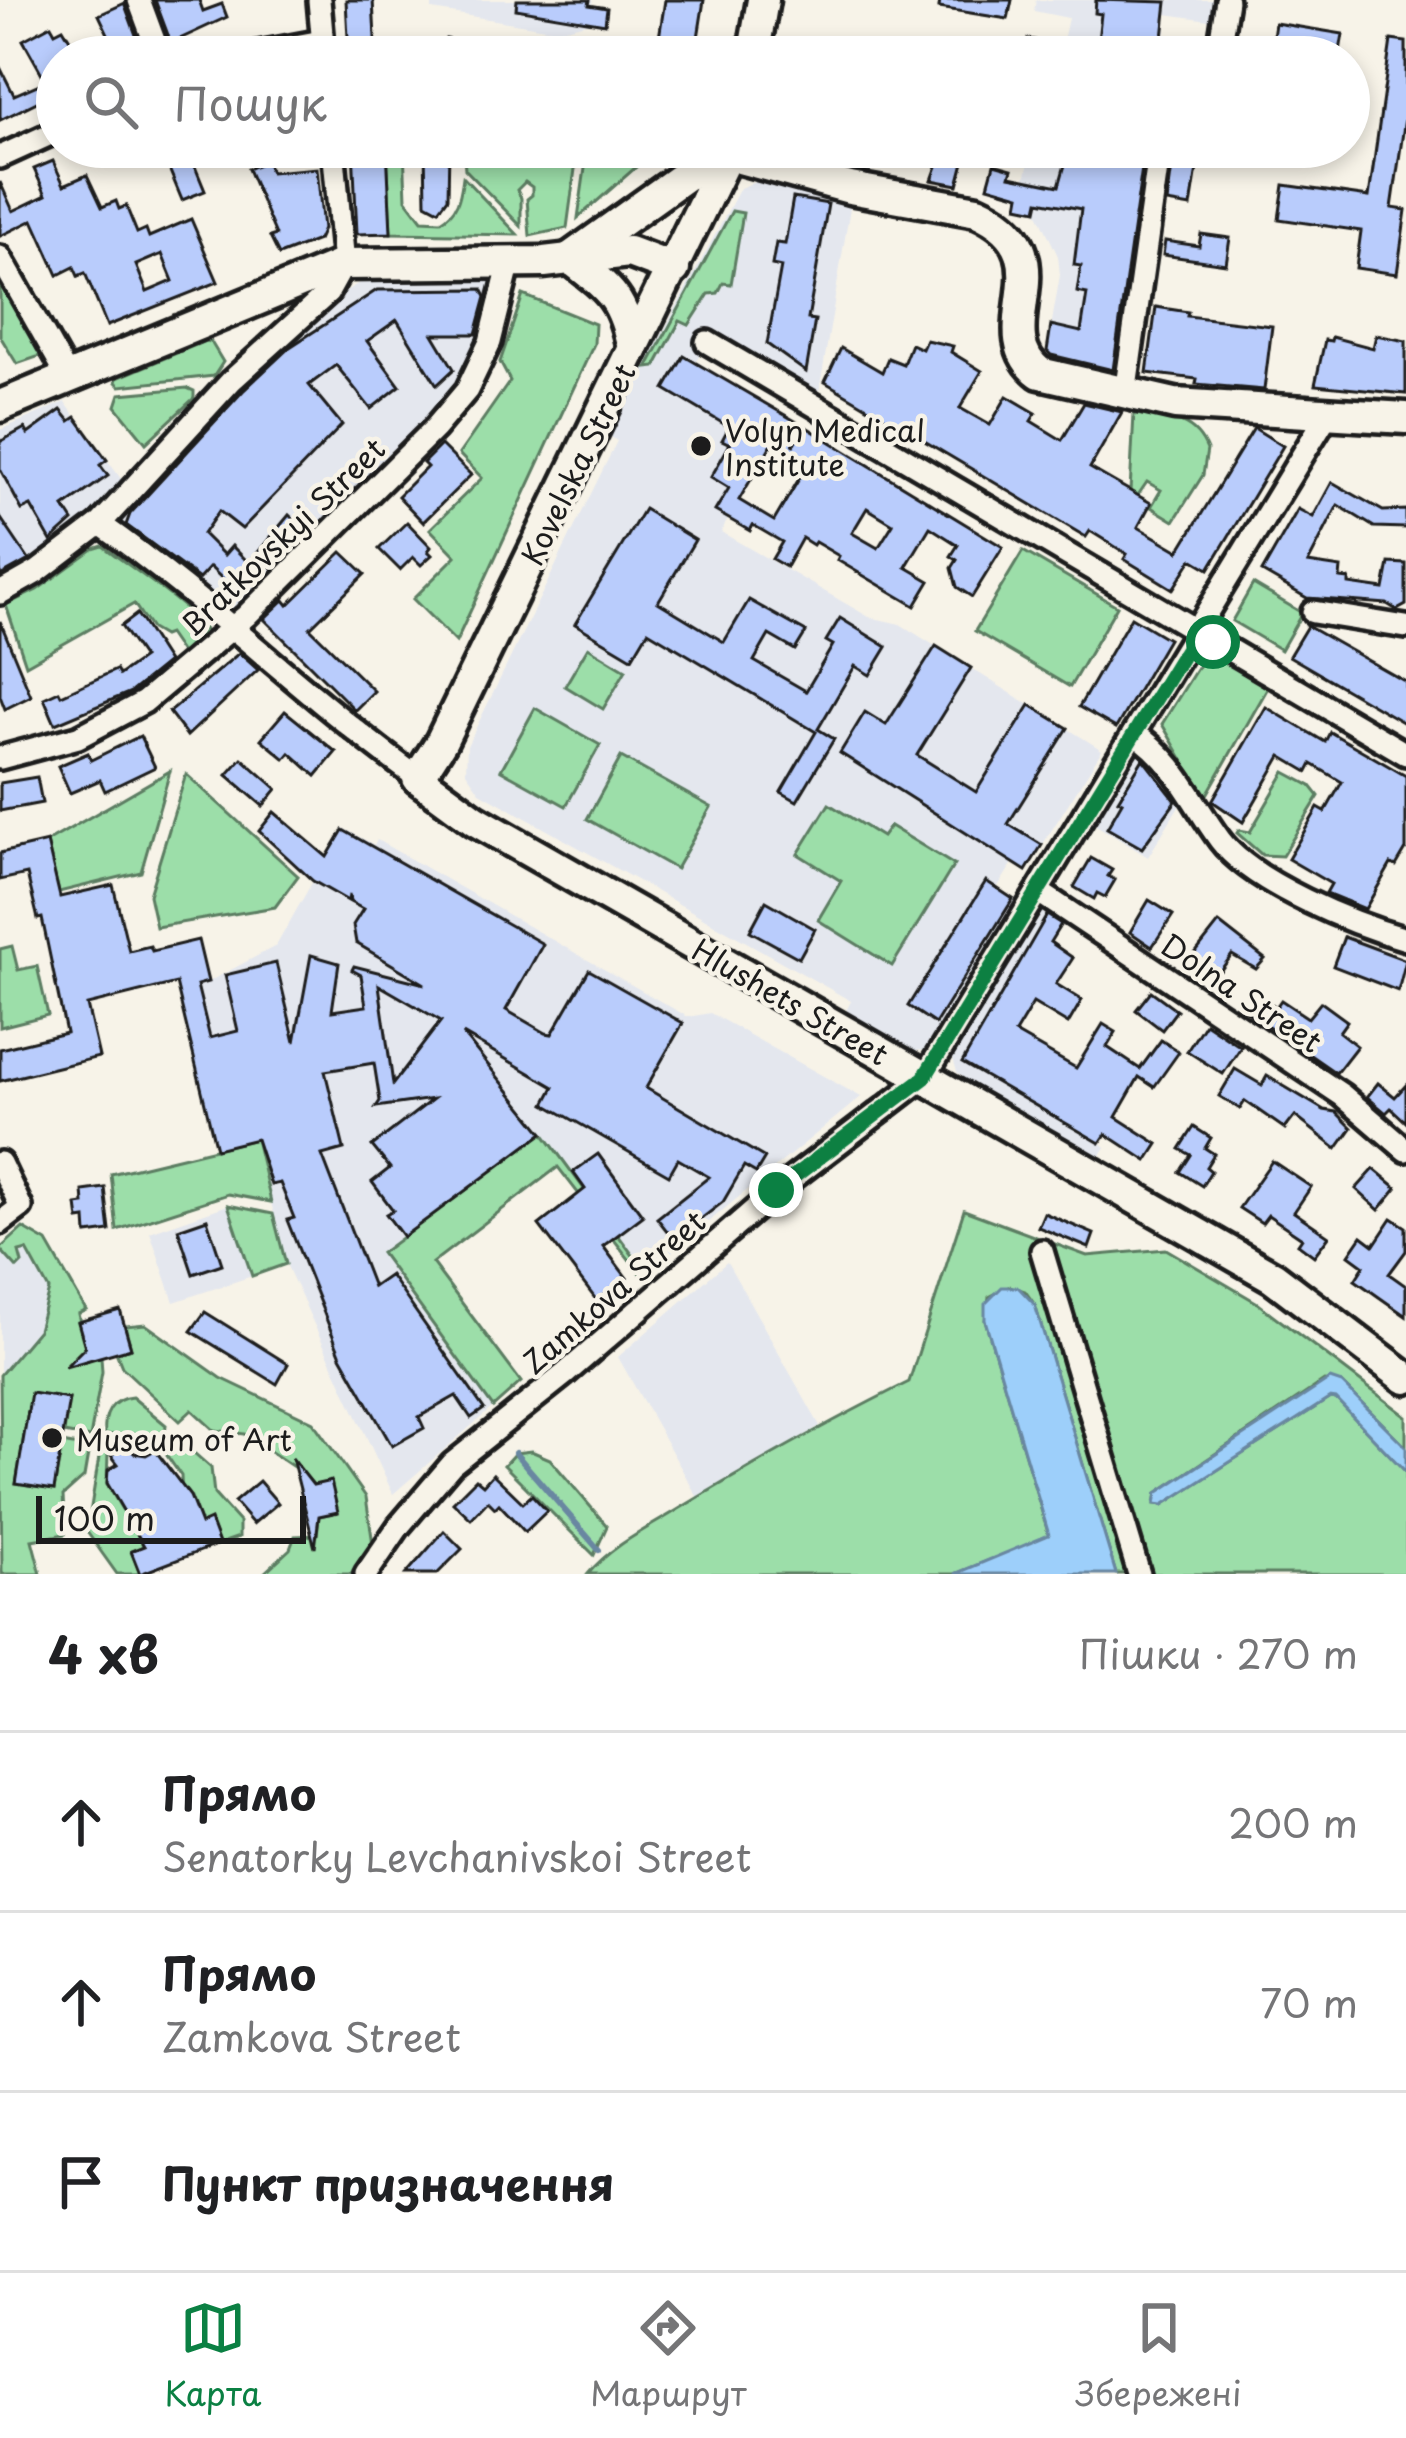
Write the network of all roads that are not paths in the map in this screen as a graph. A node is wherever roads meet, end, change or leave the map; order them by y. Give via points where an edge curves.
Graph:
1 (139, 0) edge
2 (319, 0) edge
3 (763, 0) edge
4 (1227, 0) edge
5 (152, 36) edge
6 (322, 36) edge
7 (757, 36) edge
8 (1221, 36) edge
9 (36, 141) edge
10 (0, 157) edge
11 (335, 168) edge
12 (696, 168) edge
13 (722, 168) edge
14 (784, 168) edge
15 (1157, 168) edge
16 (0, 257) edge
17 (570, 259) junction
18 (509, 262) junction
19 (344, 264) junction
20 (674, 269) junction
21 (707, 343) dead end
22 (632, 350) junction
23 (68, 377) junction
24 (1126, 394) junction
25 (0, 406) edge
26 (1327, 415) junction
27 (1406, 418) edge
28 (100, 524) junction
29 (0, 592) edge
30 (1313, 612) dead end
31 (1406, 627) edge
32 (233, 628) junction
33 (1197, 631) junction
34 (1134, 733) junction
35 (1406, 754) edge
36 (0, 758) edge
37 (418, 778) junction
38 (1039, 892) junction
39 (1406, 939) edge
40 (924, 1078) junction
41 (1406, 1150) edge
42 (0, 1163) edge
43 (0, 1223) edge
44 (1042, 1251) dead end
45 (1406, 1378) edge
46 (366, 1574) edge
47 (1139, 1574) edge

1 - 5 street
2 - 6 street
3 - 7 main road
4 - 8 street
9 - 10 street
11 - 19 street
12 - 17 main road
13 - 20 main road, Kovelska Street
14 - 24 main road via 993,218 1023,254 1020,340 1029,364
15 - 24 street
16 - 23 street
17 - 18 main road
17 - 20 main road via 629,252
17 - 22 main road via 625,310
18 - 19 main road
18 - 32 street, Bratkovskyi Street via 490,342 467,390
19 - 23 main road
19 - 28 street via 328,293 232,380
20 - 22 main road, Kovelska Street
21 - 33 street
22 - 37 main road, Kovelska Street
23 - 25 main road
24 - 26 main road
26 - 27 main road
26 - 33 street
28 - 29 street
28 - 32 street
30 - 31 street
32 - 36 street, Bratkovskyi Street via 116,719
32 - 37 street
33 - 34 street
33 - 35 street
34 - 38 street
34 - 39 street via 1174,768 1224,845 1250,865 1307,901
37 - 40 main road, Hlushets Street via 475,820
38 - 40 street
38 - 41 street, Dolna Street via 1342,1095
40 - 45 main road, Hlushets Street via 1273,1277
40 - 46 street, Zamkova Street via 776,1190 452,1464
42 - 43 street via 21,1207
44 - 47 street

